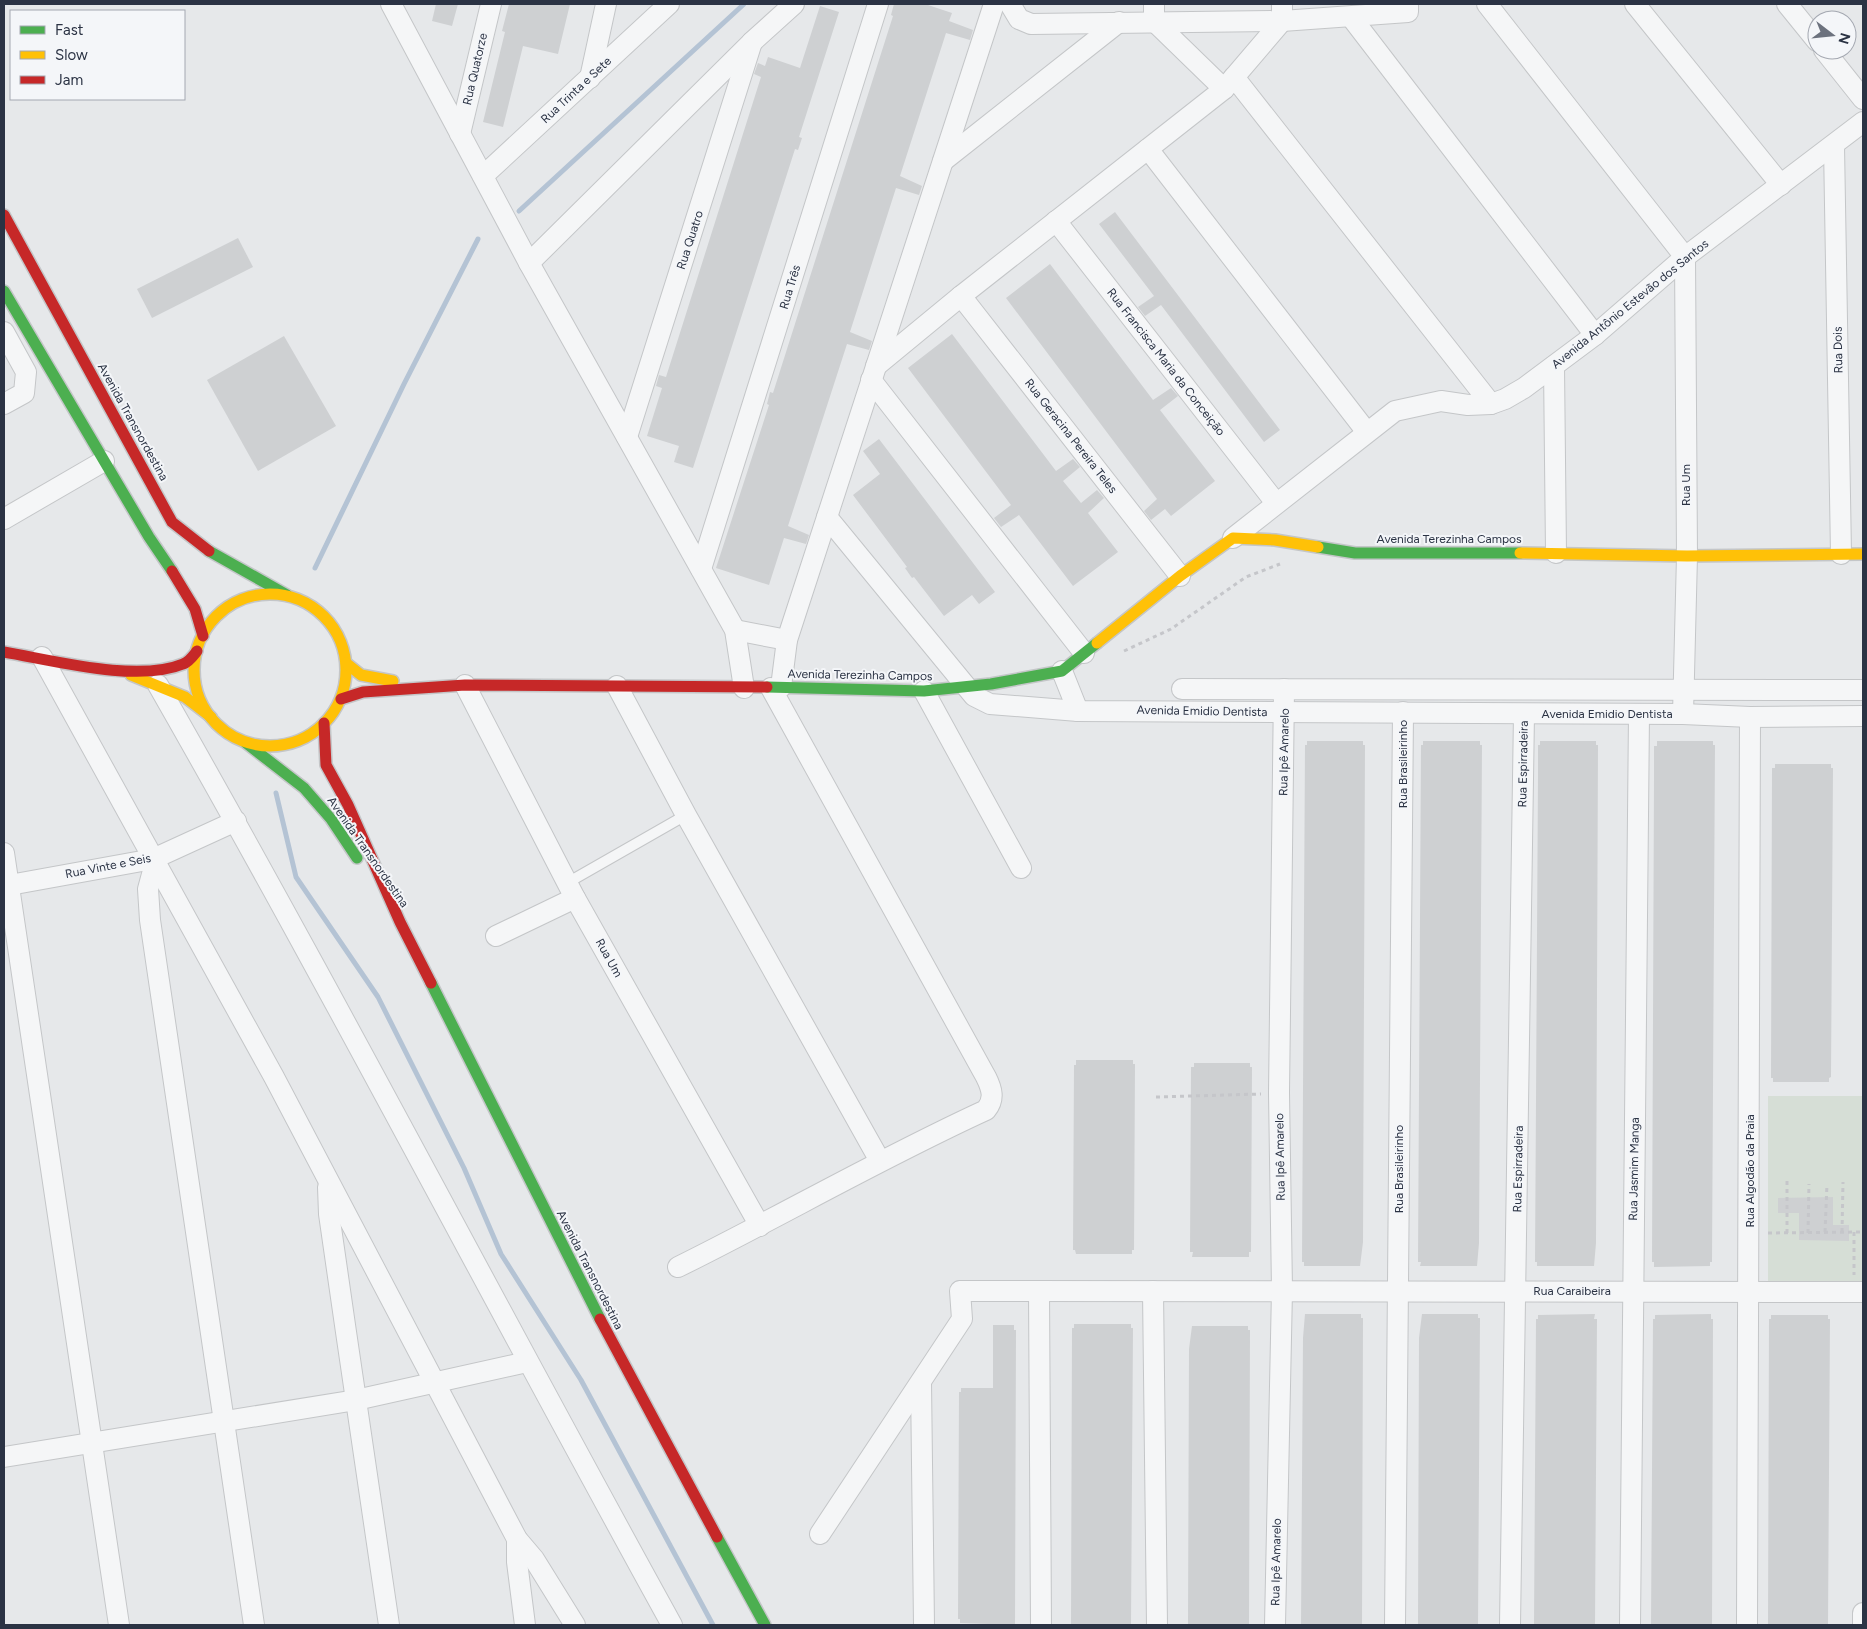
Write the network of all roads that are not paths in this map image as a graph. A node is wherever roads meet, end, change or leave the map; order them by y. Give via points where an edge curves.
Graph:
1 (391, 4) edge
2 (491, 4) edge
3 (606, 4) edge
4 (669, 4) edge
5 (794, 4) edge
6 (878, 4) edge
7 (994, 4) edge
8 (1010, 4) edge
9 (1408, 4) edge
10 (1487, 4) edge
11 (1636, 4) edge
12 (1787, 4) edge
13 (1154, 12) edge
14 (1282, 12) edge
15 (1351, 17) junction
16 (1119, 22) junction
17 (1807, 29) edge
18 (752, 42) junction
19 (1832, 60) edge
20 (590, 78) junction
21 (1229, 83) junction
22 (1863, 99) edge
23 (1863, 122) edge
24 (460, 134) junction
25 (1834, 146) junction
26 (1148, 149) junction
27 (942, 161) junction
28 (483, 176) junction
29 (1782, 185) junction
30 (4, 215) edge
31 (1056, 221) junction
32 (1685, 257) junction
33 (529, 263) junction
34 (4, 291) edge
35 (961, 296) junction
36 (4, 332) edge
37 (1595, 335) junction
38 (1554, 366) junction
39 (874, 373) junction
40 (4, 404) edge
41 (1491, 404) junction
42 (1366, 431) junction
43 (627, 437) junction
44 (104, 460) junction
45 (1276, 503) junction
46 (827, 517) junction
47 (4, 519) edge
48 (1233, 538) junction
49 (1556, 553) junction
50 (1841, 554) junction
51 (1863, 554) edge
52 (1687, 556) junction
53 (701, 569) junction
54 (1180, 576) junction
55 (287, 595) junction
56 (735, 630) junction
57 (202, 636) junction
58 (787, 640) junction
59 (197, 651) junction
60 (4, 652) edge
61 (1084, 653) junction
62 (42, 657) junction
63 (346, 663) junction
64 (115, 669) junction
65 (1062, 670) junction
66 (158, 684) junction
67 (465, 685) junction
68 (439, 686) junction
69 (617, 686) junction
70 (968, 687) junction
71 (744, 688) junction
72 (776, 688) junction
73 (1182, 689) dead end
74 (1284, 689) junction
75 (1684, 690) junction
76 (1863, 690) edge
77 (924, 691) junction
78 (341, 699) junction
79 (1078, 711) junction
80 (1284, 712) junction
81 (1403, 712) junction
82 (1524, 714) junction
83 (1639, 714) junction
84 (1683, 714) junction
85 (1863, 716) edge
86 (210, 717) junction
87 (1750, 717) junction
88 (324, 723) junction
89 (243, 741) junction
90 (686, 816) junction
91 (236, 821) junction
92 (4, 853) edge
93 (154, 861) junction
94 (1021, 868) dead end
95 (6, 885) edge
96 (571, 891) junction
97 (400, 922) junction
98 (496, 936) dead end
99 (880, 1161) junction
100 (328, 1180) junction
101 (760, 1226) junction
102 (678, 1267) dead end
103 (1859, 1285) edge
104 (1282, 1290) junction
105 (1039, 1291) junction
106 (1153, 1291) junction
107 (1398, 1291) junction
108 (1516, 1291) junction
109 (1632, 1291) junction
110 (1750, 1292) junction
111 (527, 1362) junction
112 (921, 1382) junction
113 (436, 1384) junction
114 (356, 1400) junction
115 (225, 1422) junction
116 (92, 1443) junction
117 (4, 1457) edge
118 (820, 1534) dead end
119 (517, 1539) junction
120 (1863, 1613) edge
121 (119, 1625) edge
122 (254, 1625) edge
123 (389, 1625) edge
124 (525, 1625) edge
125 (574, 1625) edge
126 (672, 1625) edge
127 (765, 1625) edge
128 (924, 1625) edge
129 (1041, 1625) edge
130 (1157, 1625) edge
131 (1275, 1625) edge
132 (1395, 1625) edge
133 (1510, 1625) edge
134 (1630, 1625) edge
135 (1747, 1625) edge
136 (1863, 1625) edge

1 - 24 street
2 - 24 street, Rua Quatorze
3 - 20 street
4 - 20 street, Rua Trinta e Sete
5 - 18 street
6 - 53 street, Rua Três
7 - 27 street
8 - 16 street via 1015,15 1024,22
9 - 15 street via 1408,12
10 - 32 street
11 - 29 street
12 - 17 street
13 - 14 street
13 - 16 street
13 - 21 street
14 - 15 street
14 - 21 street
15 - 37 street
16 - 27 street
18 - 33 street
18 - 43 street, Rua Quatro
19 - 22 street
20 - 28 street, Rua Trinta e Sete
21 - 26 street
21 - 41 street
23 - 25 street, Avenida Antônio Estevão dos Santos
24 - 28 street
25 - 29 street, Avenida Antônio Estevão dos Santos
25 - 50 street, Rua Dois
26 - 31 street
26 - 42 street
27 - 39 street
28 - 33 street
29 - 32 street, Avenida Antônio Estevão dos Santos
30 - 55 main road, Avenida Transnordestina via 172,522 220,558
31 - 35 street
31 - 45 street, Rua Francisca Maria da Conceição
32 - 37 street, Avenida Antônio Estevão dos Santos
32 - 52 street, Rua Um
33 - 43 street
34 - 44 main road
35 - 39 street
35 - 54 street, Rua Geracina Pereira Teles
36 - 40 street via 26,372 24,393
37 - 38 street, Avenida Antônio Estevão dos Santos
38 - 41 street, Avenida Antônio Estevão dos Santos via 1524,388
38 - 49 street
39 - 46 street
39 - 61 street
41 - 42 street, Avenida Antônio Estevão dos Santos via 1441,401 1395,410
42 - 45 street, Avenida Antônio Estevão dos Santos
43 - 53 street
44 - 47 street
44 - 57 main road via 190,599 198,614
45 - 48 street, Avenida Antônio Estevão dos Santos
46 - 58 street
46 - 70 street, Avenida Emidio Dentista
48 - 49 main road, Avenida Terezinha Campos via 1275,540 1355,553
48 - 54 main road, Avenida Terezinha Campos
49 - 52 main road, Avenida Terezinha Campos
50 - 51 main road, Avenida Terezinha Campos
50 - 52 main road, Avenida Terezinha Campos
52 - 75 street, Rua Um
53 - 56 street
54 - 61 main road, Avenida Terezinha Campos
55 - 57 main road via 256,595 234,603 216,617
55 - 63 main road via 311,605 331,623 343,646
56 - 58 street
56 - 71 street
57 - 59 main road
58 - 72 street
59 - 64 main road via 185,664 171,668 147,672
59 - 86 main road via 197,689
60 - 62 main road
61 - 65 main road, Avenida Terezinha Campos
62 - 64 main road
62 - 93 street
63 - 68 main road via 362,677
63 - 78 main road
64 - 66 main road
65 - 70 main road, Avenida Terezinha Campos
65 - 79 street
66 - 86 main road via 185,697
66 - 91 street
67 - 68 main road, Avenida Terezinha Campos
67 - 69 main road, Avenida Terezinha Campos
67 - 96 street, Rua Um
68 - 78 main road via 363,692
69 - 71 main road, Avenida Terezinha Campos
69 - 90 street
70 - 77 main road, Avenida Terezinha Campos
70 - 79 street, Avenida Emidio Dentista via 977,699 990,704
71 - 72 main road, Avenida Terezinha Campos
72 - 77 main road, Avenida Terezinha Campos
72 - 99 street via 992,1089 991,1104 986,1110
73 - 74 street, Avenida Emidio Dentista
74 - 75 street, Avenida Emidio Dentista
74 - 80 street, Rua Ipê Amarelo
75 - 76 street, Avenida Emidio Dentista
75 - 84 street, Rua Um
77 - 94 street
78 - 88 main road
79 - 80 street, Avenida Emidio Dentista
80 - 81 street, Avenida Emidio Dentista
80 - 104 street, Rua Ipê Amarelo via 1279,1093
81 - 82 street, Avenida Emidio Dentista
81 - 107 street, Rua Brasileirinho
82 - 83 street, Avenida Emidio Dentista
82 - 108 street, Rua Espirradeira
83 - 84 street, Avenida Emidio Dentista
83 - 109 street, Rua Jasmim Manga
84 - 87 street, Avenida Emidio Dentista
85 - 87 street, Avenida Emidio Dentista
86 - 89 main road
87 - 110 street, Rua Algodão da Praia
88 - 89 main road via 291,743 262,746
88 - 97 main road, Avenida Transnordestina via 326,765 348,805
89 - 97 main road, Avenida Transnordestina via 304,788 318,803
90 - 96 lane
90 - 99 street
91 - 93 street, Rua Vinte e Seis
91 - 111 street
92 - 95 street
93 - 95 street, Rua Vinte e Seis
93 - 100 street
93 - 115 street via 148,889 150,920
95 - 116 street
96 - 98 street
96 - 101 street, Rua Um
97 - 127 main road, Avenida Transnordestina via 607,1333
99 - 101 street
100 - 113 street
100 - 114 street via 329,1214
101 - 102 street
103 - 110 street, Rua Caraibeira
104 - 106 street, Rua Caraibeira
104 - 107 street, Rua Caraibeira
104 - 131 street, Rua Ipê Amarelo
105 - 106 street, Rua Caraibeira
105 - 112 street, Rua Caraibeira via 960,1291 962,1319
105 - 129 street
106 - 130 street
107 - 108 street, Rua Caraibeira
107 - 132 street, Rua Brasileirinho
108 - 109 street, Rua Caraibeira
108 - 133 street, Rua Espirradeira
109 - 110 street, Rua Caraibeira
109 - 134 street, Rua Jasmim Manga
110 - 135 street, Rua Algodão da Praia
111 - 113 street
111 - 126 street
112 - 118 street
112 - 128 street
113 - 114 street
113 - 119 street
114 - 115 street
114 - 123 street
115 - 116 street
115 - 122 street
116 - 117 street
116 - 121 street
119 - 124 street
119 - 125 street via 539,1567
120 - 136 street

